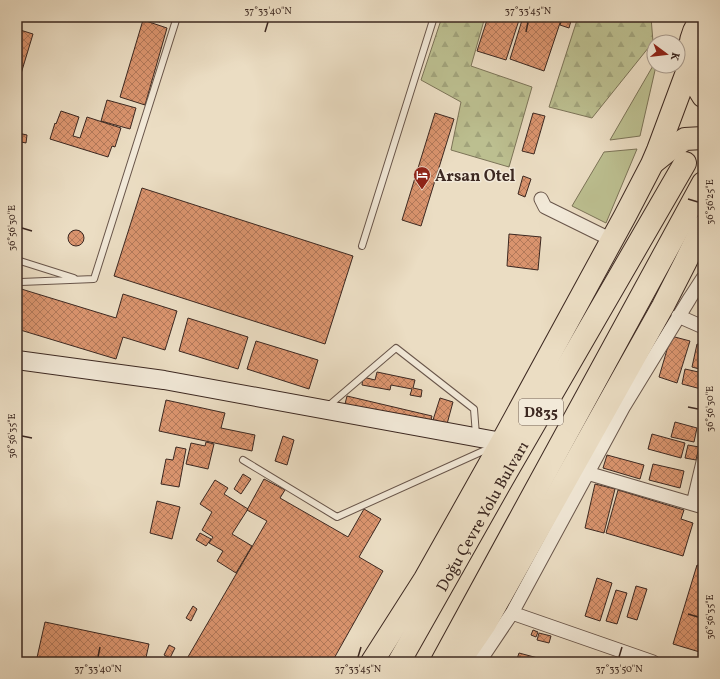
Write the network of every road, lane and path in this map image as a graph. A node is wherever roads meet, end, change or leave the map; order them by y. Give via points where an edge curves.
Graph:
1 (177, 17) edge
2 (434, 17) edge
3 (700, 18) edge
4 (690, 64) junction
5 (703, 96) edge
6 (703, 138) edge
7 (685, 163) dead end
8 (652, 164) junction
9 (703, 183) edge
10 (540, 200) dead end
11 (703, 226) edge
12 (612, 240) junction
13 (362, 246) dead end
14 (703, 250) edge
15 (17, 260) edge
16 (685, 263) junction
17 (703, 278) edge
18 (79, 280) junction
19 (17, 283) edge
20 (678, 316) junction
21 (703, 327) edge
22 (17, 360) edge
23 (324, 409) junction
24 (476, 437) junction
25 (502, 442) junction
26 (243, 460) dead end
27 (703, 462) edge
28 (587, 473) junction
29 (698, 505) edge
30 (512, 613) junction
31 (485, 624) junction
32 (372, 662) edge
33 (400, 662) edge
34 (442, 662) edge
35 (459, 662) edge
36 (466, 662) edge
37 (479, 662) edge
38 (653, 662) edge

1 - 18 lane via 94,279
2 - 13 lane
3 - 4 highway via 691,42
4 - 5 highway via 694,82
4 - 8 highway
6 - 8 highway via 685,139
7 - 33 highway, Doğu Çevre Yolu Bulvarı / D835
8 - 12 highway
9 - 34 highway, D835
10 - 12 street via 545,207
11 - 16 highway
12 - 25 highway
14 - 16 highway
15 - 18 lane
16 - 31 highway
17 - 20 street
18 - 19 lane
20 - 21 street
20 - 28 street
22 - 23 main road via 164,380
23 - 24 main road
23 - 24 lane via 396,348 474,409
24 - 25 main road
25 - 26 lane via 337,517
25 - 32 highway via 424,579
27 - 29 street
28 - 29 street
28 - 30 street
30 - 37 street
30 - 38 street
31 - 35 highway
31 - 36 street

